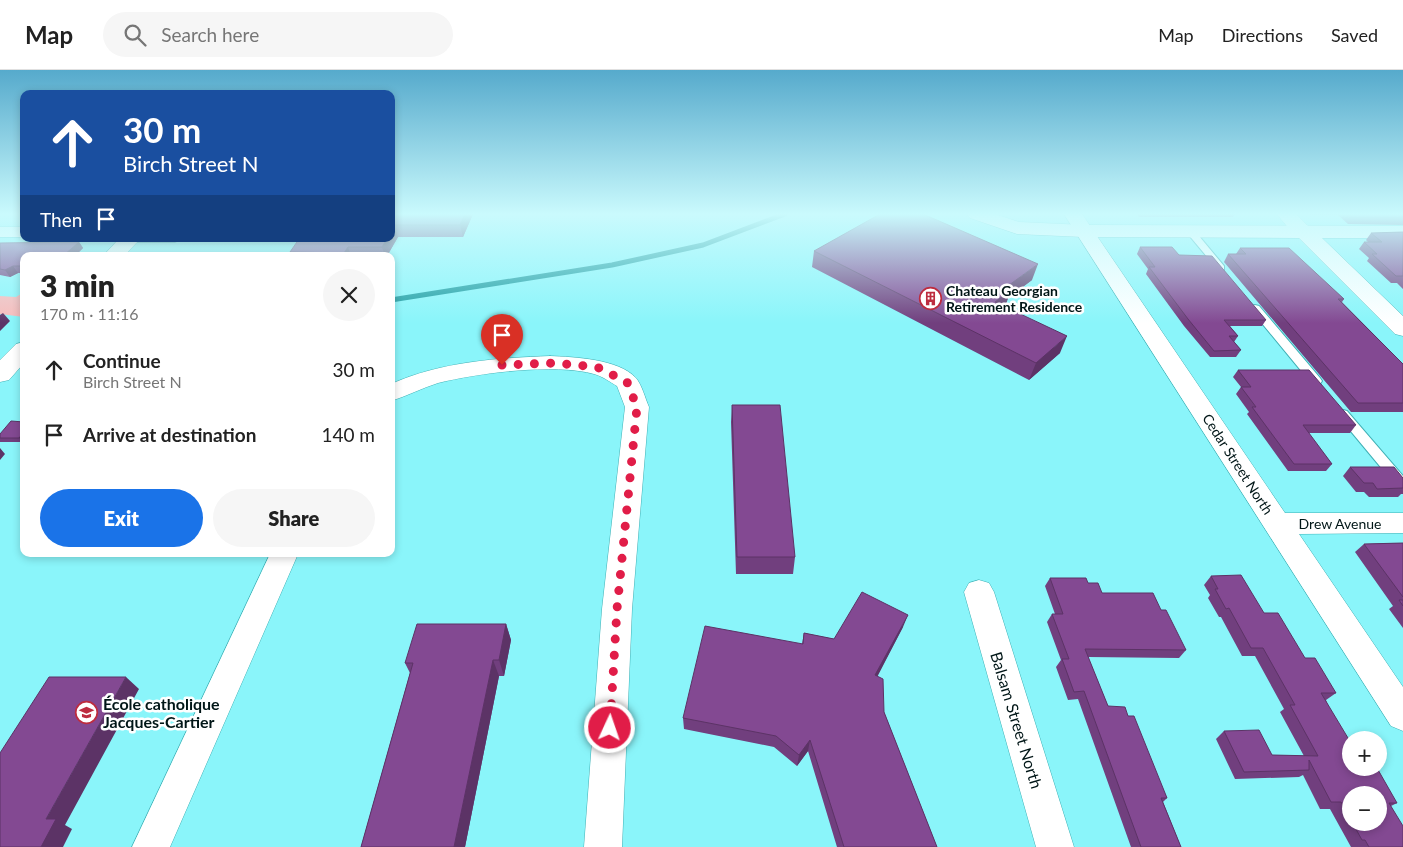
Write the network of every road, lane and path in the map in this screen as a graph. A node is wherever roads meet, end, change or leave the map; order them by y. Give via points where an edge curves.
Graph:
1 (1097, 250) edge
2 (1206, 250) edge
3 (1323, 250) edge
4 (1228, 276) edge
5 (1247, 299) edge
6 (1403, 329) edge
7 (20, 353) edge
8 (0, 374) edge
9 (1322, 388) edge
10 (395, 390) edge
11 (1334, 403) edge
12 (1403, 485) edge
13 (1403, 523) edge
14 (1277, 524) junction
15 (283, 557) edge
16 (979, 592) dead end
17 (1403, 715) edge
18 (151, 847) edge
19 (603, 847) edge
20 (1055, 847) edge

1 - 14 street, Cedar Street North
2 - 4 lane
3 - 6 main road
5 - 9 lane
7 - 8 main road
10 - 19 street via 451,373 502,365 554,363 597,367 627,382 637,407 617,609
11 - 12 lane
13 - 14 street, Drew Avenue
14 - 17 street, Cedar Street North
15 - 18 street
16 - 20 street, Balsam Street North

